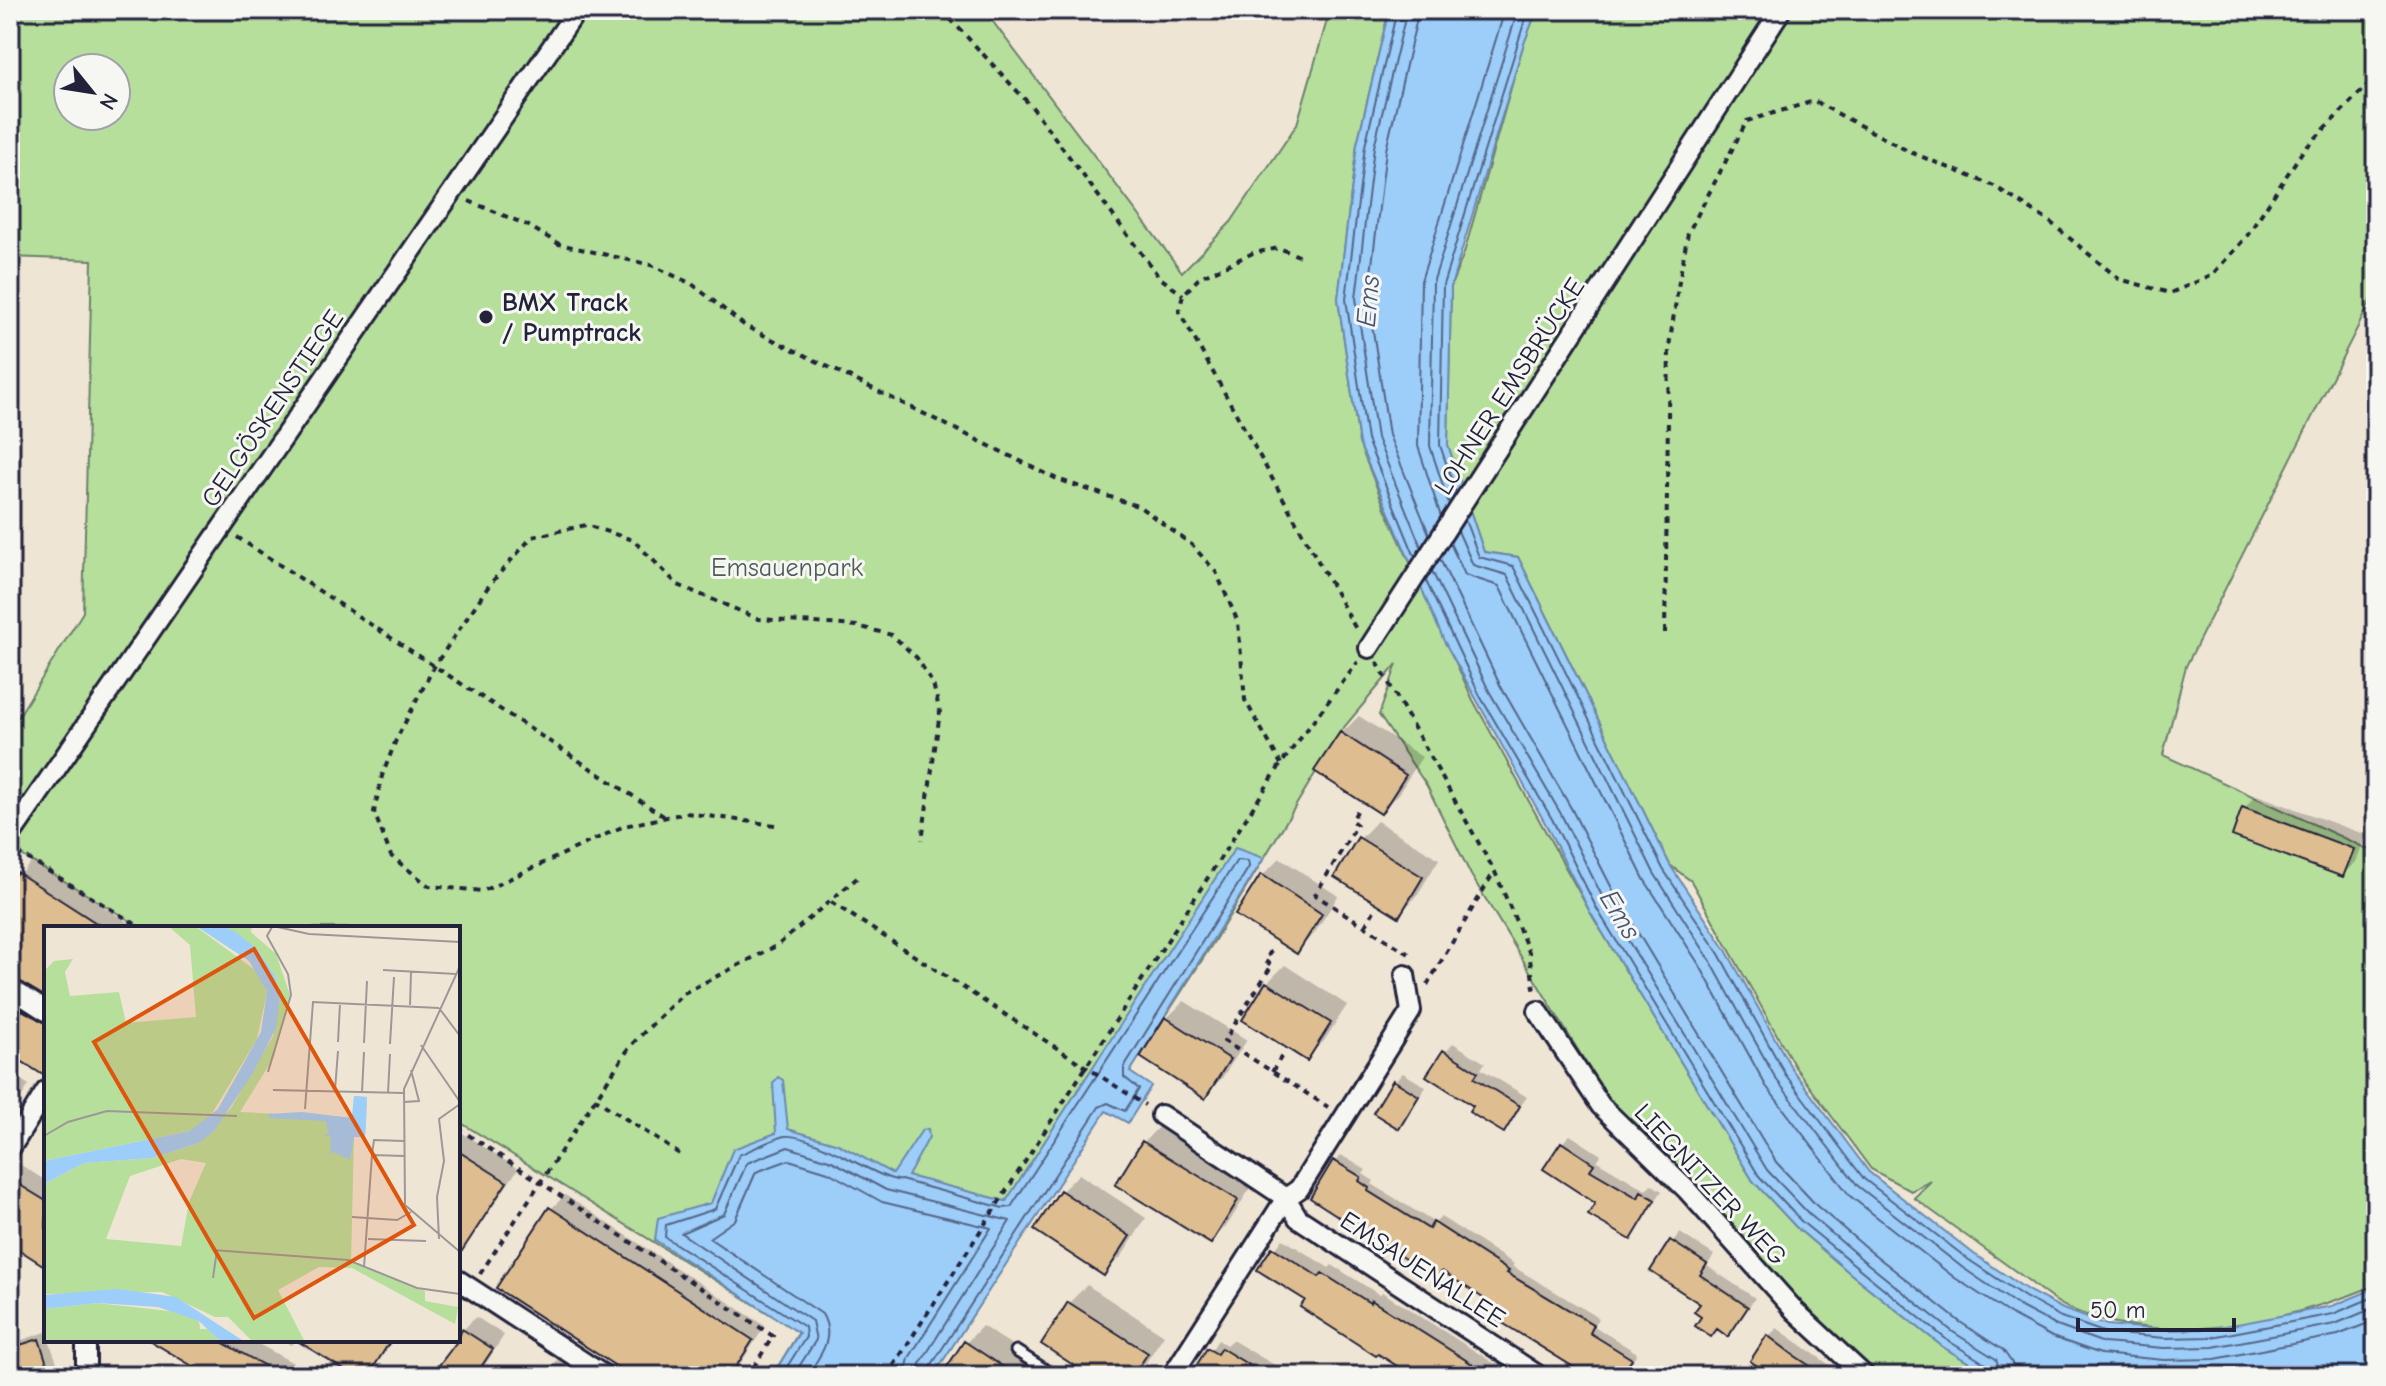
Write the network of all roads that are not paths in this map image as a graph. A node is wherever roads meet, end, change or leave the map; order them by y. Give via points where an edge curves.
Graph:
1 (1781, 10) edge
2 (572, 13) edge
3 (1366, 643) road end
4 (10, 836) edge
5 (1405, 975) road end
6 (10, 988) edge
7 (44, 1010) edge
8 (1538, 1011) road end
9 (44, 1094) edge
10 (1161, 1115) dead end
11 (10, 1149) edge
12 (1286, 1198) junction
13 (464, 1284) edge
14 (86, 1342) edge
15 (1016, 1351) dead end
16 (86, 1376) edge
17 (605, 1376) edge
18 (1055, 1376) edge
19 (1172, 1376) edge
20 (1539, 1376) edge
21 (1865, 1376) edge

1 - 3 street, LOHNER EMSBRÜCKE via 1399,605
2 - 4 street, GELGÖSKENSTIEGE
5 - 12 street via 1411,1011 1299,1189
6 - 7 street
8 - 21 street, LIEGNITZER WEG via 1601,1106 1687,1190 1795,1311
9 - 11 street
10 - 12 street, EMSAUENALLEE
12 - 19 street
12 - 20 street, EMSAUENALLEE via 1298,1218
13 - 17 street
14 - 16 street
15 - 18 lane

